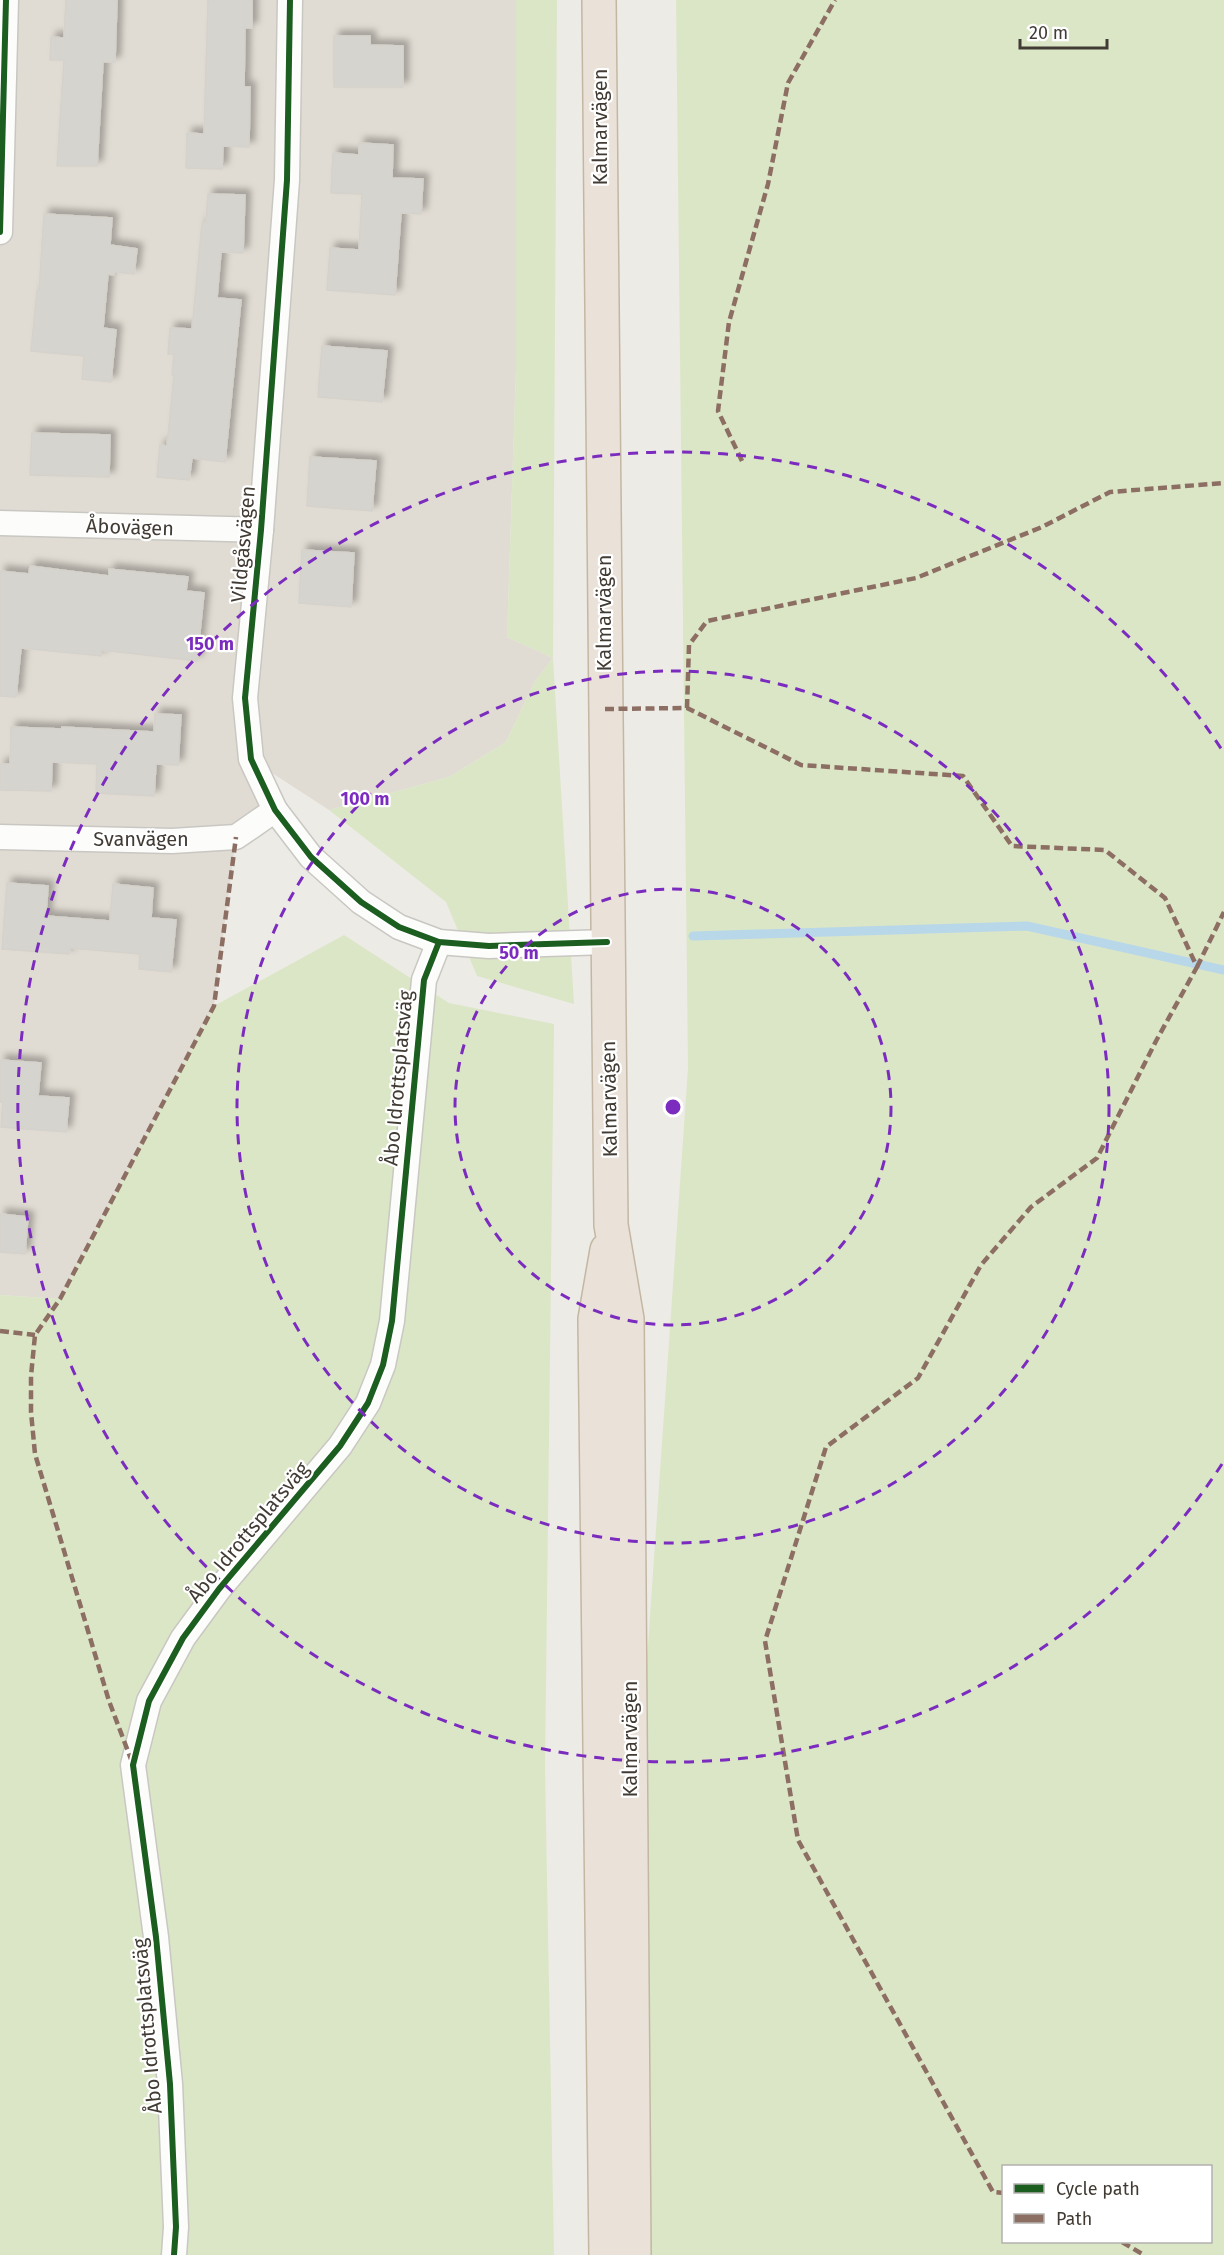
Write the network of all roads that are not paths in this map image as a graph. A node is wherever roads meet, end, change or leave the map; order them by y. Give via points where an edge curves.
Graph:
1 (6, 0) edge
2 (291, 0) edge
3 (599, 0) edge
4 (0, 232) edge
5 (0, 523) edge
6 (261, 530) junction
7 (275, 810) junction
8 (0, 837) edge
9 (439, 942) junction
10 (607, 942) junction
11 (611, 1225) junction
12 (174, 2255) edge
13 (606, 2255) edge
14 (634, 2255) edge

1 - 4 street
2 - 6 street, Vildgåsvägen via 287,180
3 - 10 highway, Kalmarvägen
5 - 6 street, Åbovägen
6 - 7 street, Vildgåsvägen via 245,698 251,759
7 - 8 street, Svanvägen via 236,837 172,841
7 - 9 street, Vildgåsvägen via 311,857 361,902 399,927
9 - 10 street, Vildgåsvägen via 489,946
9 - 12 street, Åbo Idrottsplatsväg via 424,980 392,1321 383,1365 368,1403 340,1446 219,1589 183,1638 149,1701 133,1765 156,1937 170,2084
10 - 11 highway, Kalmarvägen
11 - 13 highway, Kalmarvägen via 595,1320
11 - 14 highway, Kalmarvägen via 627,1319

